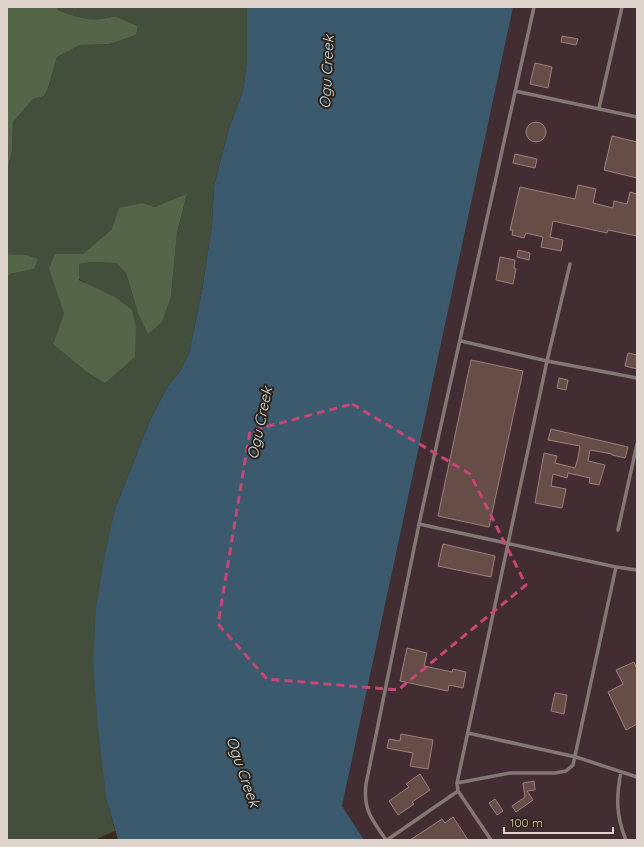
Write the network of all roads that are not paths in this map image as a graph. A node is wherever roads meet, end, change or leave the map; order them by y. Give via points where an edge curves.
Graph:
1 (534, 7) edge
2 (622, 7) edge
3 (515, 91) junction
4 (599, 108) junction
5 (637, 117) edge
6 (570, 264) dead end
7 (461, 341) junction
8 (547, 361) junction
9 (637, 378) edge
10 (637, 444) edge
11 (419, 524) junction
12 (618, 530) dead end
13 (508, 543) junction
14 (616, 567) junction
15 (637, 570) edge
16 (468, 733) junction
17 (576, 757) junction
18 (621, 772) junction
19 (637, 776) edge
20 (457, 783) junction
21 (458, 791) junction
22 (386, 840) edge
23 (491, 840) edge
24 (626, 840) edge

1 - 3 lane
2 - 4 lane
3 - 4 lane
3 - 7 lane
4 - 5 lane
6 - 8 lane
7 - 8 lane
7 - 11 lane
8 - 9 lane
8 - 13 lane
10 - 12 lane
11 - 13 lane
11 - 22 lane via 365,795 365,804 370,816
13 - 14 lane
13 - 16 lane
14 - 15 lane
14 - 17 lane
16 - 17 lane
16 - 20 lane
17 - 18 lane
17 - 20 lane via 573,765 566,771 510,773
18 - 19 lane
18 - 24 lane via 617,792 618,808
20 - 21 lane
21 - 22 lane
21 - 23 lane

